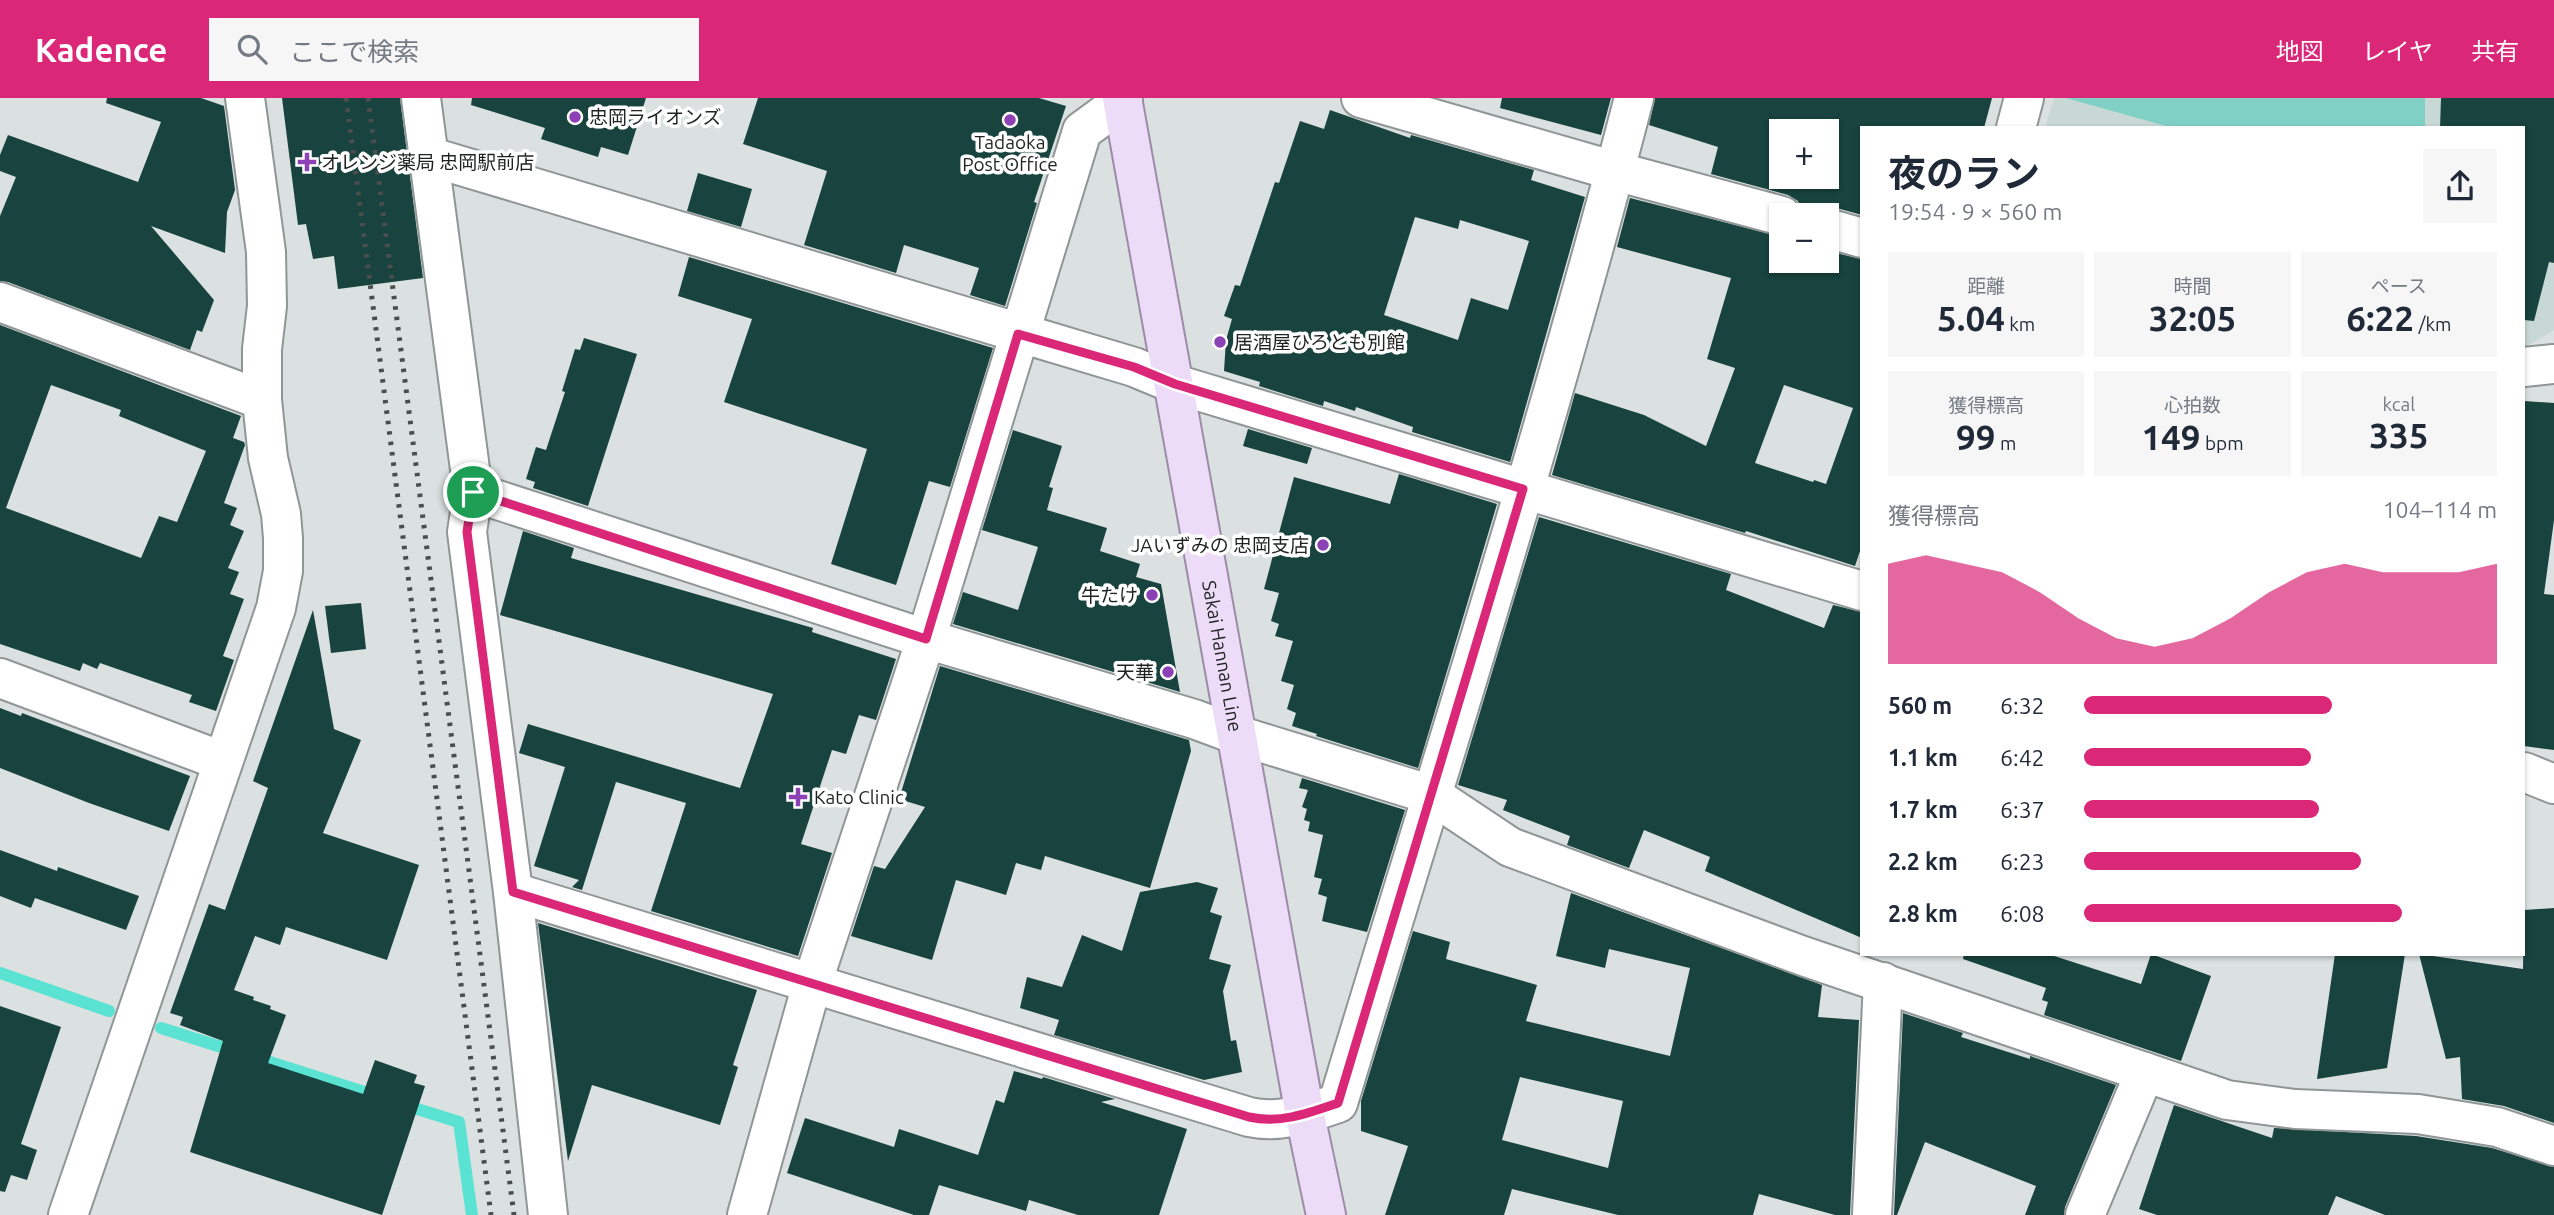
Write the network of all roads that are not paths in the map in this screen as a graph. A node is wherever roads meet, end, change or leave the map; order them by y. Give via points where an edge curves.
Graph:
1 (245, 98) edge
2 (421, 98) edge
3 (1360, 98) edge
4 (1634, 98) edge
5 (2024, 98) edge
6 (1123, 100) edge
7 (2017, 126) edge
8 (428, 156) junction
9 (1615, 172) junction
10 (1769, 213) edge
11 (1839, 231) edge
12 (1860, 237) edge
13 (0, 302) edge
14 (1018, 334) junction
15 (2554, 364) edge
16 (2525, 367) edge
17 (1175, 384) junction
18 (262, 400) junction
19 (1523, 489) junction
20 (473, 492) junction
21 (1860, 590) edge
22 (926, 639) junction
23 (0, 678) edge
24 (1237, 735) junction
25 (222, 761) junction
26 (2525, 772) edge
27 (2554, 784) edge
28 (1432, 795) junction
29 (513, 892) junction
30 (1883, 982) junction
31 (812, 984) junction
32 (2145, 1072) junction
33 (1305, 1115) junction
34 (2554, 1146) edge
35 (68, 1215) edge
36 (548, 1215) edge
37 (747, 1215) edge
38 (1326, 1215) edge
39 (1872, 1215) edge
40 (2085, 1215) edge

1 - 18 street via 266,252
2 - 8 street
3 - 9 street
4 - 9 street
5 - 7 street
6 - 14 street via 1082,131
6 - 17 main road, Sakai Hannan Line
8 - 14 street
8 - 20 street
9 - 10 street
9 - 19 street
11 - 12 street
13 - 18 street
14 - 17 street via 1134,367
14 - 22 street
15 - 16 street
17 - 19 street
17 - 24 main road, Sakai Hannan Line
18 - 25 street via 268,458 281,514 283,571 276,608
19 - 21 street
19 - 28 street
20 - 22 street
20 - 29 street via 467,532
22 - 24 street
22 - 31 street
23 - 25 street
24 - 28 street
24 - 33 main road, Sakai Hannan Line
25 - 35 street
26 - 27 street
28 - 30 street via 1510,847
28 - 33 street via 1338,1103
29 - 31 street
29 - 36 street
30 - 32 street
30 - 39 street
31 - 33 street via 1249,1117 1266,1121
31 - 37 street
32 - 34 street via 2227,1100 2295,1109 2418,1114 2497,1127
32 - 40 street
33 - 38 main road, Sakai Hannan Line

